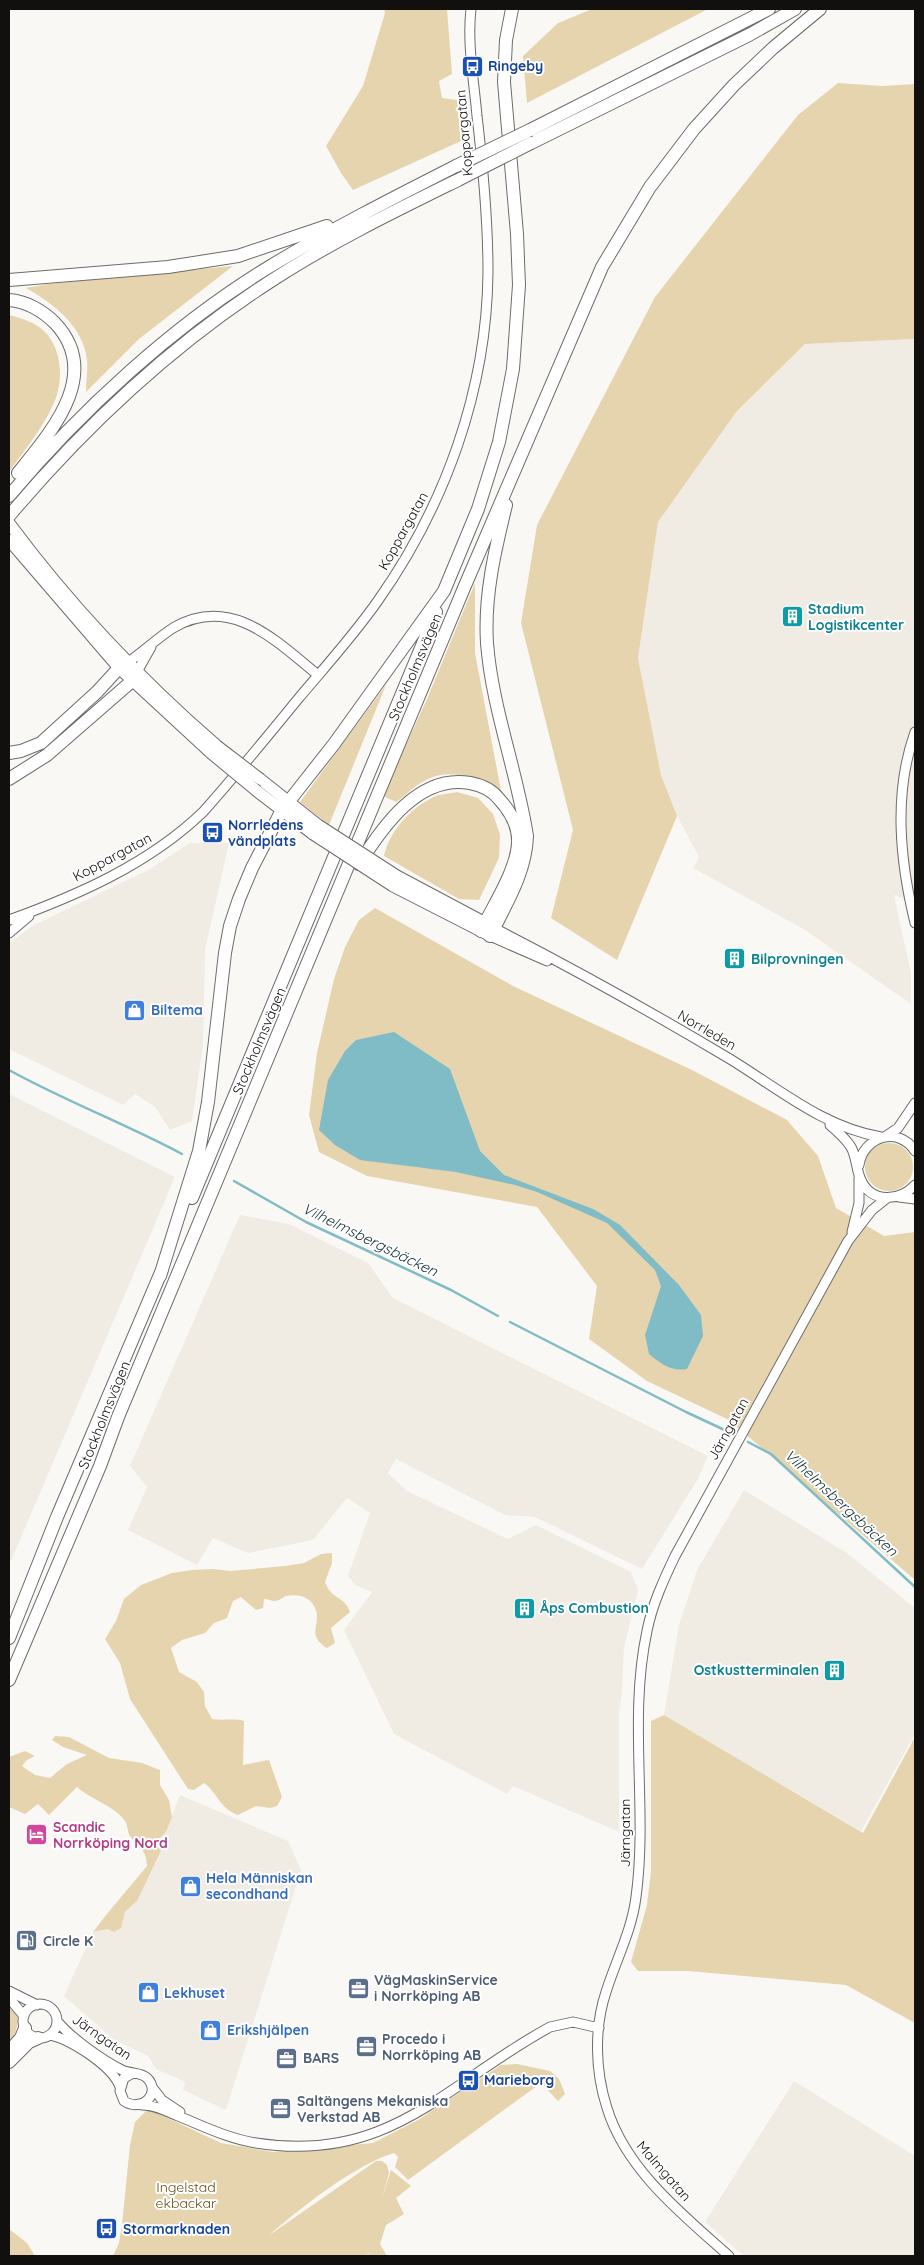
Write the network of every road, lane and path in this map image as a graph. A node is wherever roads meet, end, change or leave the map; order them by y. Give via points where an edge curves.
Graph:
1 (471, 9) edge
2 (512, 9) edge
3 (769, 9) edge
4 (795, 9) edge
5 (820, 9) edge
6 (367, 211) junction
7 (9, 280) edge
8 (9, 300) edge
9 (515, 467) junction
10 (9, 485) edge
11 (32, 488) junction
12 (9, 496) edge
13 (9, 516) edge
14 (9, 523) edge
15 (14, 542) edge
16 (444, 591) junction
17 (129, 670) junction
18 (318, 676) junction
19 (915, 732) edge
20 (214, 750) junction
21 (9, 753) edge
22 (9, 779) edge
23 (285, 806) junction
24 (35, 911) junction
25 (9, 920) edge
26 (915, 922) edge
27 (487, 929) junction
28 (9, 933) edge
29 (315, 945) junction
30 (915, 1103) edge
31 (820, 1116) junction
32 (883, 1137) junction
33 (915, 1151) edge
34 (859, 1171) junction
35 (915, 1184) edge
36 (899, 1197) junction
37 (887, 1198) junction
38 (915, 1199) edge
39 (848, 1241) junction
40 (160, 1276) junction
41 (9, 1638) edge
42 (9, 1680) edge
43 (9, 1991) edge
44 (9, 1998) edge
45 (37, 2005) junction
46 (57, 2021) junction
47 (25, 2022) junction
48 (599, 2028) junction
49 (44, 2036) junction
50 (9, 2052) edge
51 (9, 2062) edge
52 (133, 2074) junction
53 (120, 2087) junction
54 (152, 2087) junction
55 (142, 2105) junction
56 (194, 2122) junction
57 (729, 2256) edge

1 - 18 street, Koppargatan via 472,66 488,266 482,343 473,390 450,466 417,540 366,618
2 - 16 highway via 506,40 504,82 519,285 513,368 490,474
3 - 6 highway, bridge
4 - 11 highway, bridge via 316,253 273,279 204,327 149,372 99,418
5 - 9 highway, Stockholmsvägen via 734,85 694,129 650,186 602,267
6 - 7 highway via 238,256 168,267
6 - 12 highway via 268,268 197,318 90,409
8 - 10 highway via 48,315 63,331 72,352 74,374 72,392 59,419
9 - 27 highway via 490,577 487,640 494,687 527,836 527,852 521,870
9 - 29 highway, Stockholmsvägen
11 - 13 highway
11 - 14 highway
14 - 15 main road
15 - 17 main road
16 - 23 highway via 340,736
16 - 40 highway, Stockholmsvägen
17 - 18 street via 152,644 173,628 189,620 213,617 235,618 264,632
17 - 20 main road
17 - 21 highway via 97,692 41,743
17 - 22 highway via 47,755
18 - 24 street, Koppargatan via 212,802 177,835 126,868
19 - 26 street via 902,794 901,830 902,860
20 - 23 main road, bridge via 260,779
20 - 23 main road, bridge via 257,791
23 - 27 main road, bridge via 395,881
23 - 40 highway via 252,868 230,926 203,1128
24 - 25 street, Koppargatan
24 - 28 street, Koppargatan
27 - 29 highway via 516,860 516,825 508,808 495,794 478,784 452,782 417,795 392,820 359,864
27 - 31 street, Norrleden via 578,973 724,1056
29 - 42 highway, Stockholmsvägen
30 - 32 street via 898,1128
31 - 32 street via 850,1130
31 - 34 street via 848,1143
32 - 33 street via 904,1140
32 - 34 street via 870,1143 862,1152
34 - 37 street via 862,1183 871,1192
34 - 39 street, Järngatan via 859,1203
35 - 36 street
36 - 37 street
36 - 38 street
37 - 39 street, Järngatan via 872,1210
39 - 48 street, Järngatan via 668,1570 653,1610 639,1682 636,1899 633,1917 604,2000
40 - 41 highway, Stockholmsvägen
43 - 45 street
44 - 47 street
45 - 46 street via 50,2007
45 - 47 street via 29,2009
46 - 49 street via 56,2026
46 - 52 street, Järngatan via 113,2065
47 - 49 street via 30,2034
47 - 50 highway via 21,2038
48 - 56 street via 573,2022 550,2027 418,2112 364,2138 301,2148 272,2146 233,2138
48 - 57 street, Malmgatan via 598,2066 602,2088 606,2108 621,2140 655,2186
49 - 51 highway via 29,2042
49 - 53 street, Järngatan via 68,2041 112,2073
52 - 53 street via 124,2078
52 - 54 street via 145,2076
53 - 55 street via 124,2101 130,2105
54 - 55 street via 150,2098
54 - 56 street via 162,2100
55 - 56 street via 156,2106

